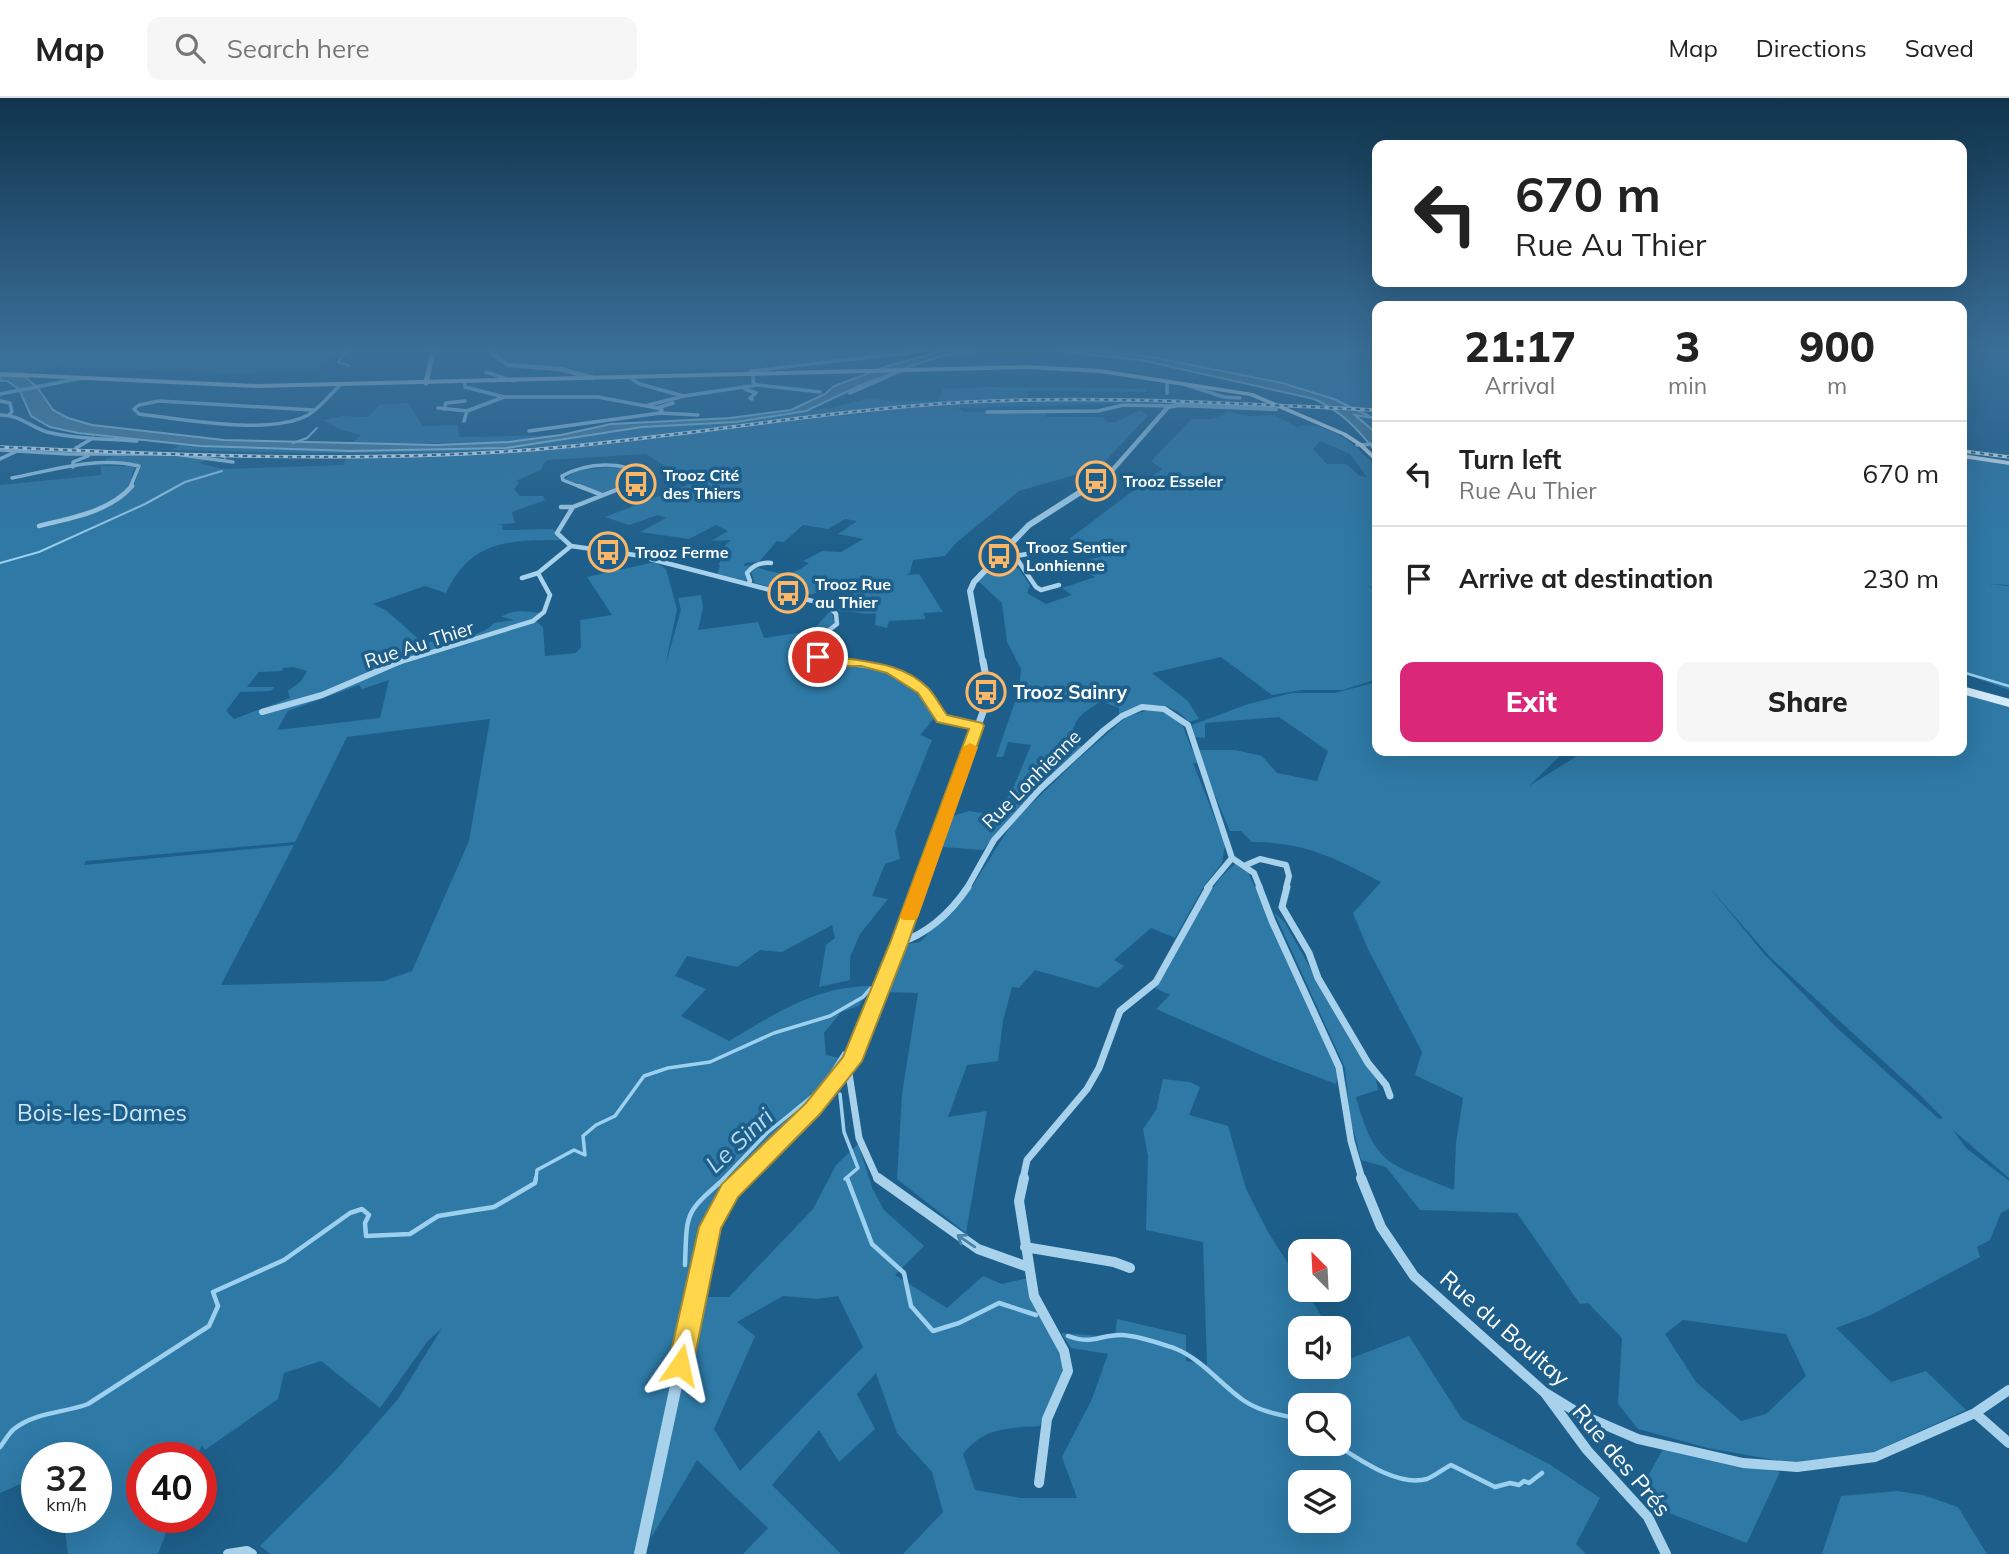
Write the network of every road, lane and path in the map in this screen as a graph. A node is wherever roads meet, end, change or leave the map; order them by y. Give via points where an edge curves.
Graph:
1 (17, 419) edge
2 (191, 419) edge
3 (280, 419) edge
4 (297, 419) edge
5 (617, 419) edge
6 (1159, 419) edge
7 (1304, 419) edge
8 (274, 423) junction
9 (529, 431) dead end
10 (94, 438) junction
11 (137, 441) dead end
12 (1372, 444) edge
13 (1362, 445) junction
14 (76, 448) dead end
15 (0, 450) edge
16 (17, 451) junction
17 (96, 453) junction
18 (1372, 457) edge
19 (1967, 457) edge
20 (0, 459) edge
21 (233, 462) dead end
22 (2009, 463) edge
23 (73, 467) junction
24 (12, 478) dead end
25 (602, 495) junction
26 (561, 507) dead end
27 (573, 507) junction
28 (39, 526) dead end
29 (571, 546) junction
30 (1058, 549) dead end
31 (1015, 556) junction
32 (997, 559) junction
33 (771, 563) dead end
34 (539, 575) junction
35 (522, 578) dead end
36 (748, 584) junction
37 (1059, 585) dead end
38 (1967, 691) edge
39 (2009, 703) edge
40 (262, 712) dead end
41 (977, 726) junction
42 (1231, 858) junction
43 (1245, 865) junction
44 (899, 943) junction
45 (848, 1067) junction
46 (1390, 1096) dead end
47 (1025, 1247) junction
48 (1028, 1267) junction
49 (1130, 1268) dead end
50 (2009, 1390) edge
51 (1544, 1392) junction
52 (1975, 1413) junction
53 (2009, 1443) edge
54 (1038, 1483) dead end
55 (247, 1553) edge
56 (228, 1554) edge
57 (640, 1554) edge
58 (1666, 1554) edge

1 - 10 street via 43,431
2 - 8 street
3 - 8 street
4 - 8 street
5 - 9 street
6 - 32 street via 1109,474 1042,514
7 - 13 main road
10 - 11 street
10 - 14 street
12 - 13 street
13 - 18 main road
15 - 16 street
16 - 17 street
16 - 20 street
17 - 21 street via 191,454
17 - 23 street via 73,462
19 - 22 main road
23 - 24 street
23 - 28 street via 139,466 133,486 125,494
25 - 25 street via 645,480 647,478 634,467 623,466 579,469 562,476
25 - 27 street
26 - 27 street
27 - 29 street via 557,533
29 - 34 street
29 - 36 street via 635,555
30 - 31 street
31 - 32 street
31 - 37 street via 1036,587
32 - 41 street via 970,592 989,693
33 - 36 street via 750,568
34 - 35 street
34 - 40 street, Rue Au Thier via 550,595 544,612 533,621 401,661 321,695
36 - 41 street via 834,609 838,624 815,641 812,650 818,657 892,670 923,690 942,719
38 - 39 main road
41 - 44 street
42 - 43 street
42 - 44 street, Rue Lonhienne via 1188,725 1163,708 1135,709 1085,748 1022,809 993,840 967,889 925,933
42 - 47 street via 1205,891 1156,982 1120,1011 1087,1089 1027,1160 1019,1201
43 - 46 street via 1260,859 1286,866 1289,876 1283,907 1318,978
43 - 51 street, Rue du Boultay via 1254,873 1339,1067 1359,1172 1381,1227 1414,1276
44 - 45 street
48 -> 45 street via 978,1250 876,1175 859,1138
45 - 57 street via 813,1109 730,1190 710,1227
47 - 48 street
47 - 49 street
48 - 54 street via 1034,1296 1056,1334 1068,1371 1047,1419
50 - 52 street, Rue du Boultay
51 - 52 street, Rue du Boultay via 1580,1415 1638,1439 1743,1462 1797,1467 1875,1457
51 - 58 street, Rue des Prés via 1596,1461 1646,1511
52 - 53 street
55 - 56 street

